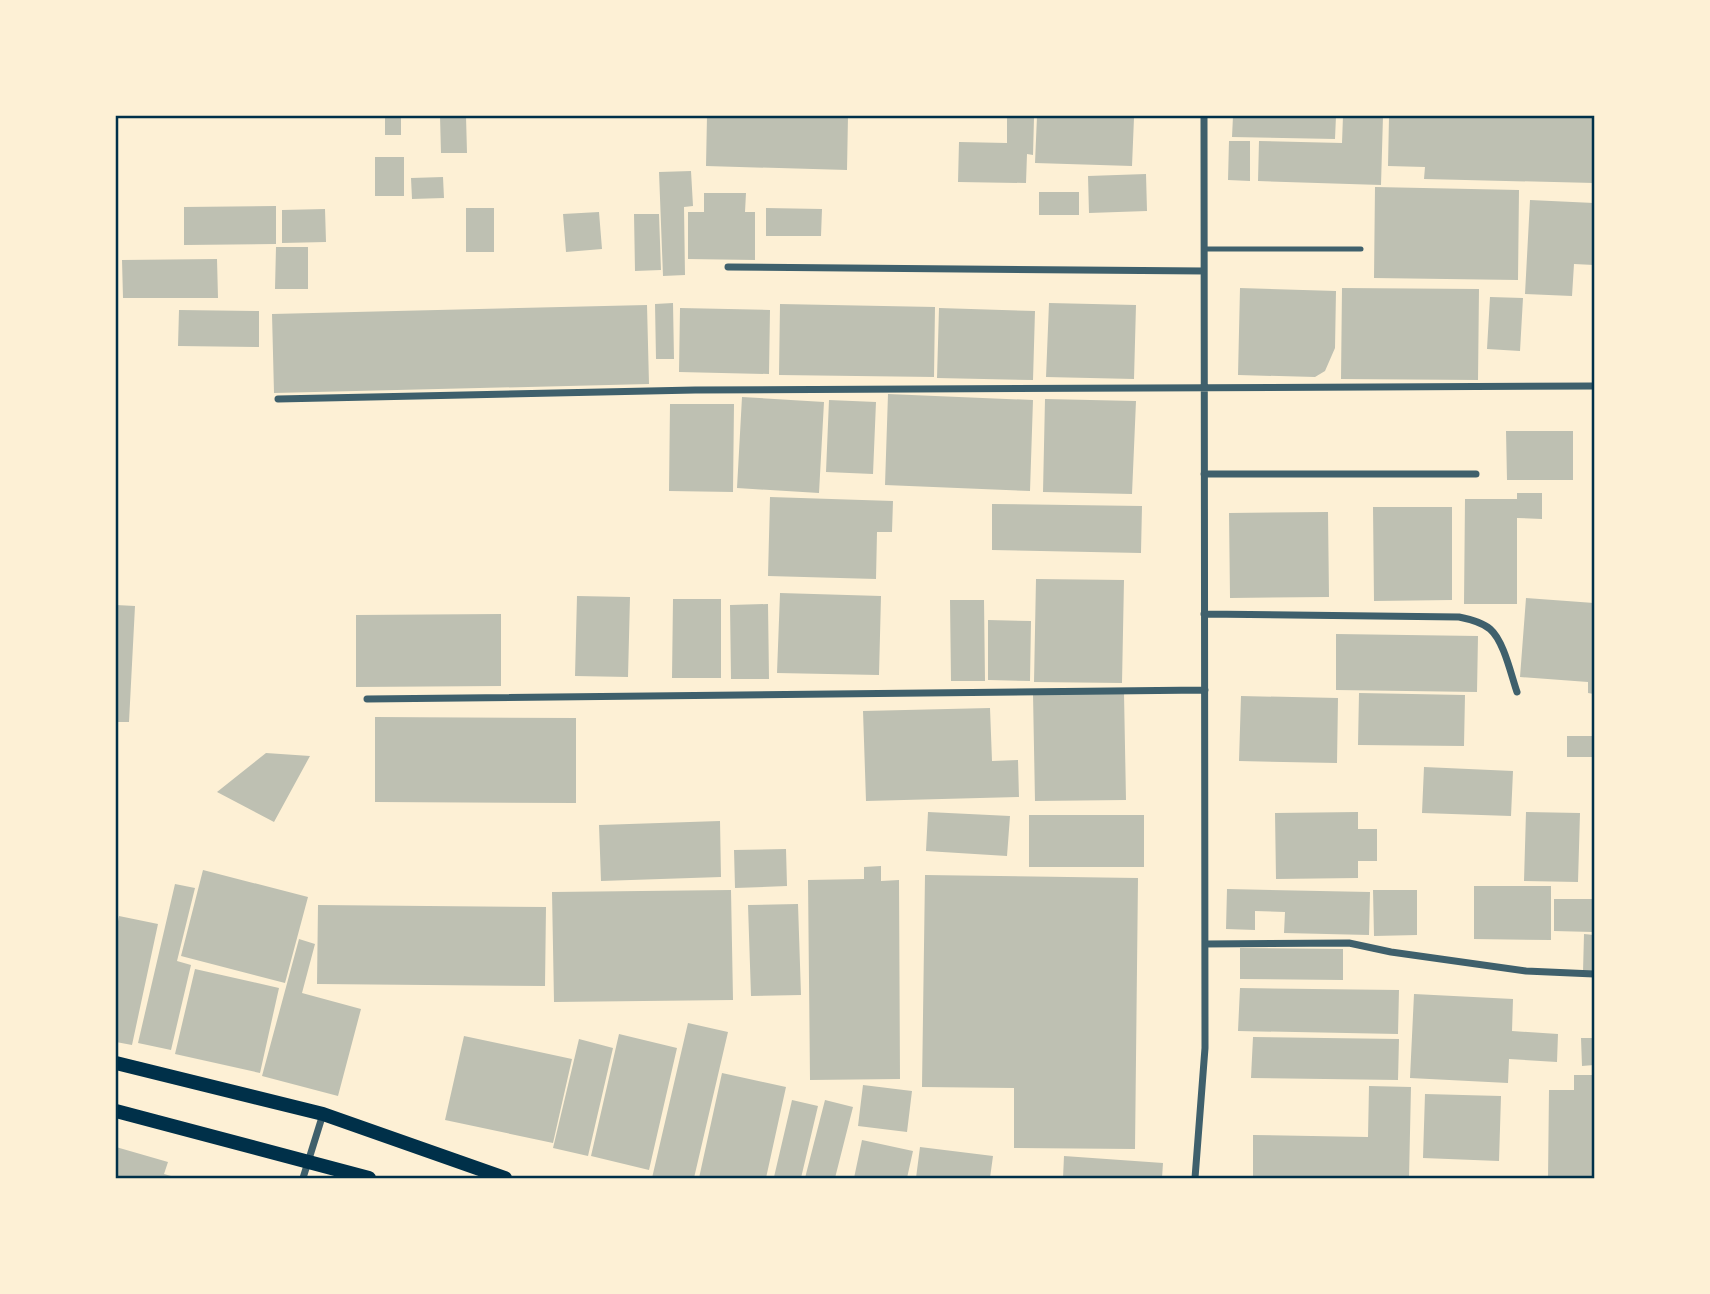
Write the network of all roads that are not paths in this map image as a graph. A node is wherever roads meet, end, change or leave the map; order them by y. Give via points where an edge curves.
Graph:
1 (1204, 116) edge
2 (1204, 249) junction
3 (1361, 249) dead end
4 (728, 267) dead end
5 (1204, 271) junction
6 (1594, 386) edge
7 (1204, 388) junction
8 (278, 399) dead end
9 (1204, 474) junction
10 (1476, 474) dead end
11 (1204, 614) junction
12 (1205, 690) junction
13 (1517, 692) dead end
14 (367, 699) dead end
15 (1205, 944) junction
16 (1594, 974) edge
17 (116, 1063) edge
18 (116, 1111) edge
19 (323, 1114) junction
20 (308, 1161) junction
21 (303, 1178) edge
22 (369, 1178) edge
23 (505, 1178) edge
24 (1195, 1178) edge

1 - 2 street
2 - 3 lane
2 - 5 street
4 - 5 street
5 - 7 street
6 - 7 street
7 - 8 street via 695,390
7 - 9 street
9 - 10 street
9 - 11 street
11 - 12 street
11 - 13 street via 1459,617 1490,628 1499,639
12 - 14 street
12 - 15 street
15 - 16 street via 1349,943 1526,971
15 - 24 street via 1205,1048
17 - 19 main road
18 - 20 main road
19 - 20 street
19 - 23 main road
20 - 21 street
20 - 22 main road

